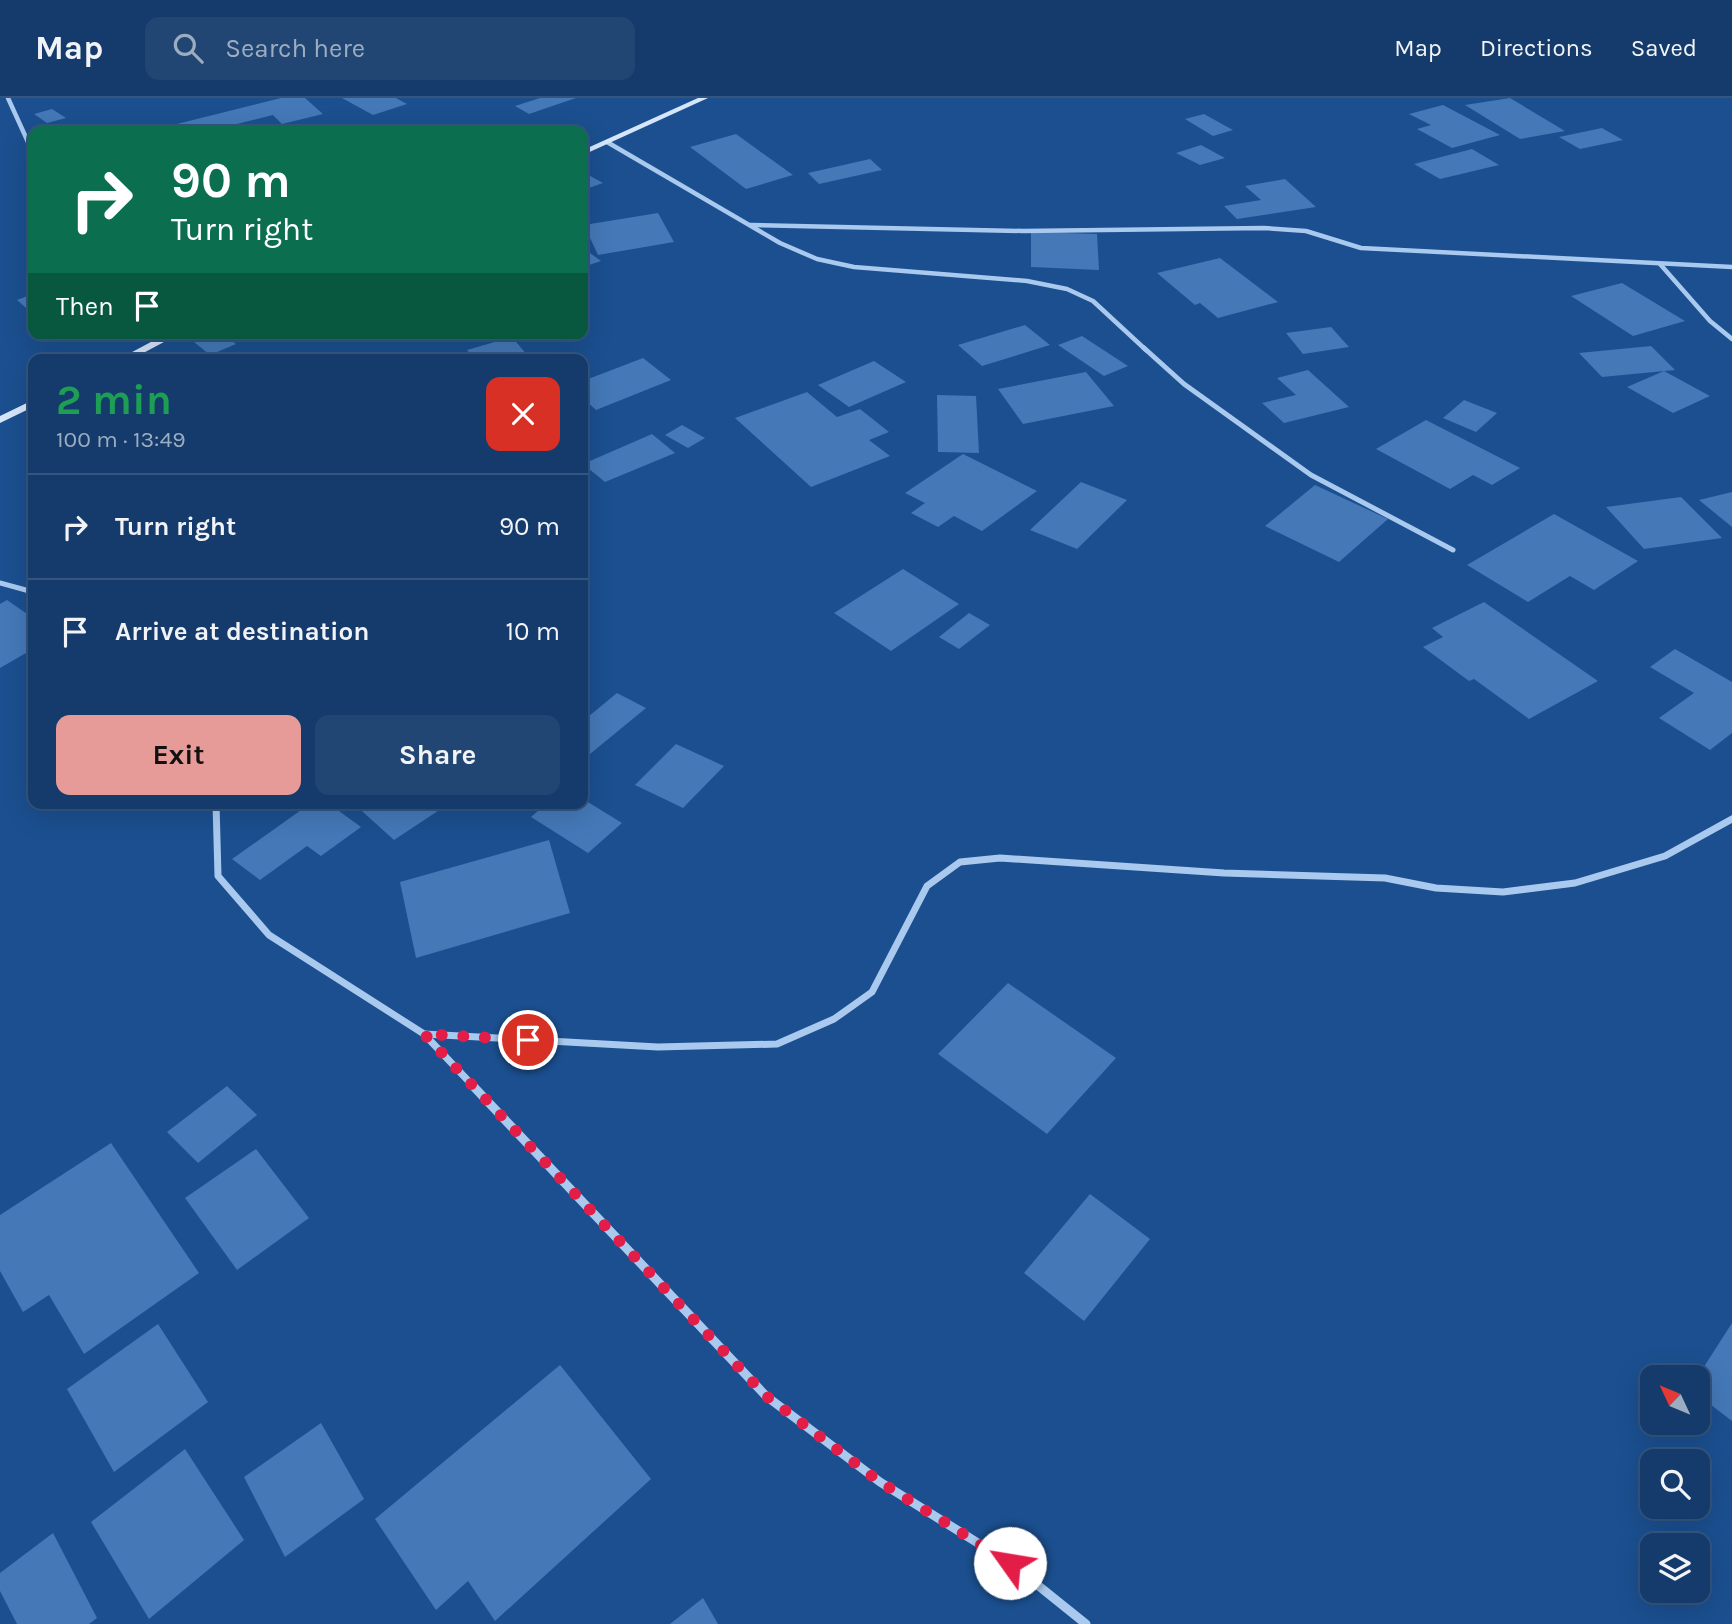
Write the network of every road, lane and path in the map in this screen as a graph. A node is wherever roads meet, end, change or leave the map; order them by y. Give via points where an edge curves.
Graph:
1 (8, 98) edge
2 (704, 98) edge
3 (28, 142) edge
4 (607, 142) junction
5 (588, 151) edge
6 (750, 225) junction
7 (1660, 264) junction
8 (1732, 267) edge
9 (1732, 339) edge
10 (162, 340) edge
11 (134, 354) edge
12 (28, 406) edge
13 (0, 420) edge
14 (1453, 550) dead end
15 (0, 583) edge
16 (28, 591) edge
17 (216, 809) edge
18 (1732, 818) edge
19 (424, 1034) junction
20 (1086, 1624) edge

1 - 3 street
2 - 4 street
4 - 5 street
4 - 6 street
6 - 7 street via 1023,232 1265,228 1306,231 1361,248
6 - 14 street via 817,259 854,267 1027,281 1093,301 1184,384 1311,475
7 - 8 street
7 - 9 street
10 - 11 street
12 - 13 street
15 - 16 street
17 - 19 street via 218,876 269,934
18 - 19 street via 1665,856 1575,883 1503,892 1436,888 1385,878 1000,858 960,862 927,887 872,992 834,1019 777,1044 658,1047
19 - 20 street via 766,1396 880,1482 1010,1563

